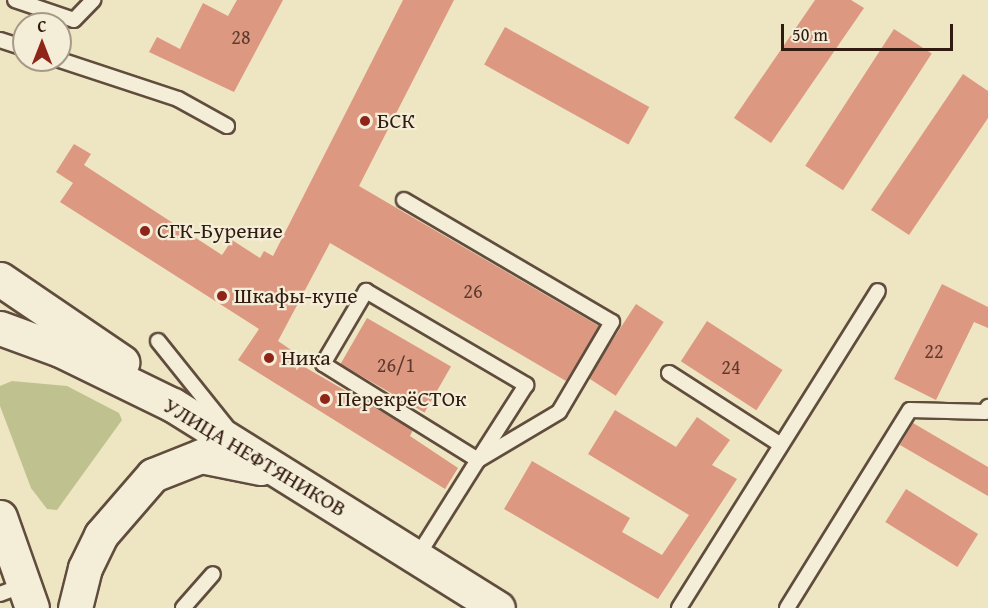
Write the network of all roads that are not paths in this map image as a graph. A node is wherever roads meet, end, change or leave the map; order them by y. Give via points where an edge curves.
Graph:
1 (15, 0) edge
2 (93, 0) edge
3 (72, 64) edge
4 (227, 126) dead end
5 (404, 201) dead end
6 (0, 279) edge
7 (878, 291) dead end
8 (0, 327) edge
9 (158, 341) dead end
10 (669, 373) dead end
11 (988, 408) edge
12 (237, 442) junction
13 (781, 445) junction
14 (478, 460) junction
15 (297, 481) junction
16 (0, 517) edge
17 (417, 557) junction
18 (213, 574) dead end
19 (18, 596) edge
20 (75, 608) edge
21 (183, 608) edge
22 (498, 608) edge
23 (679, 608) edge
24 (786, 608) edge

1 - 2 lane via 74,20
3 - 4 lane via 178,99
5 - 14 lane via 612,322 559,412
6 - 12 main road
7 - 13 lane
8 - 12 main road, УЛИЦА НЕФТЯНИКОВ via 117,376
9 - 12 lane
10 - 13 lane
11 - 24 lane via 985,412 910,410
12 - 15 main road, УЛИЦА НЕФТЯНИКОВ
13 - 23 lane
14 - 14 lane via 526,385 366,291 323,364
14 - 17 lane
15 - 17 main road, УЛИЦА НЕФТЯНИКОВ
15 - 20 main road via 239,460 201,456 153,475 101,535 85,568
16 - 19 main road
17 - 22 main road, УЛИЦА НЕФТЯНИКОВ
18 - 21 lane

